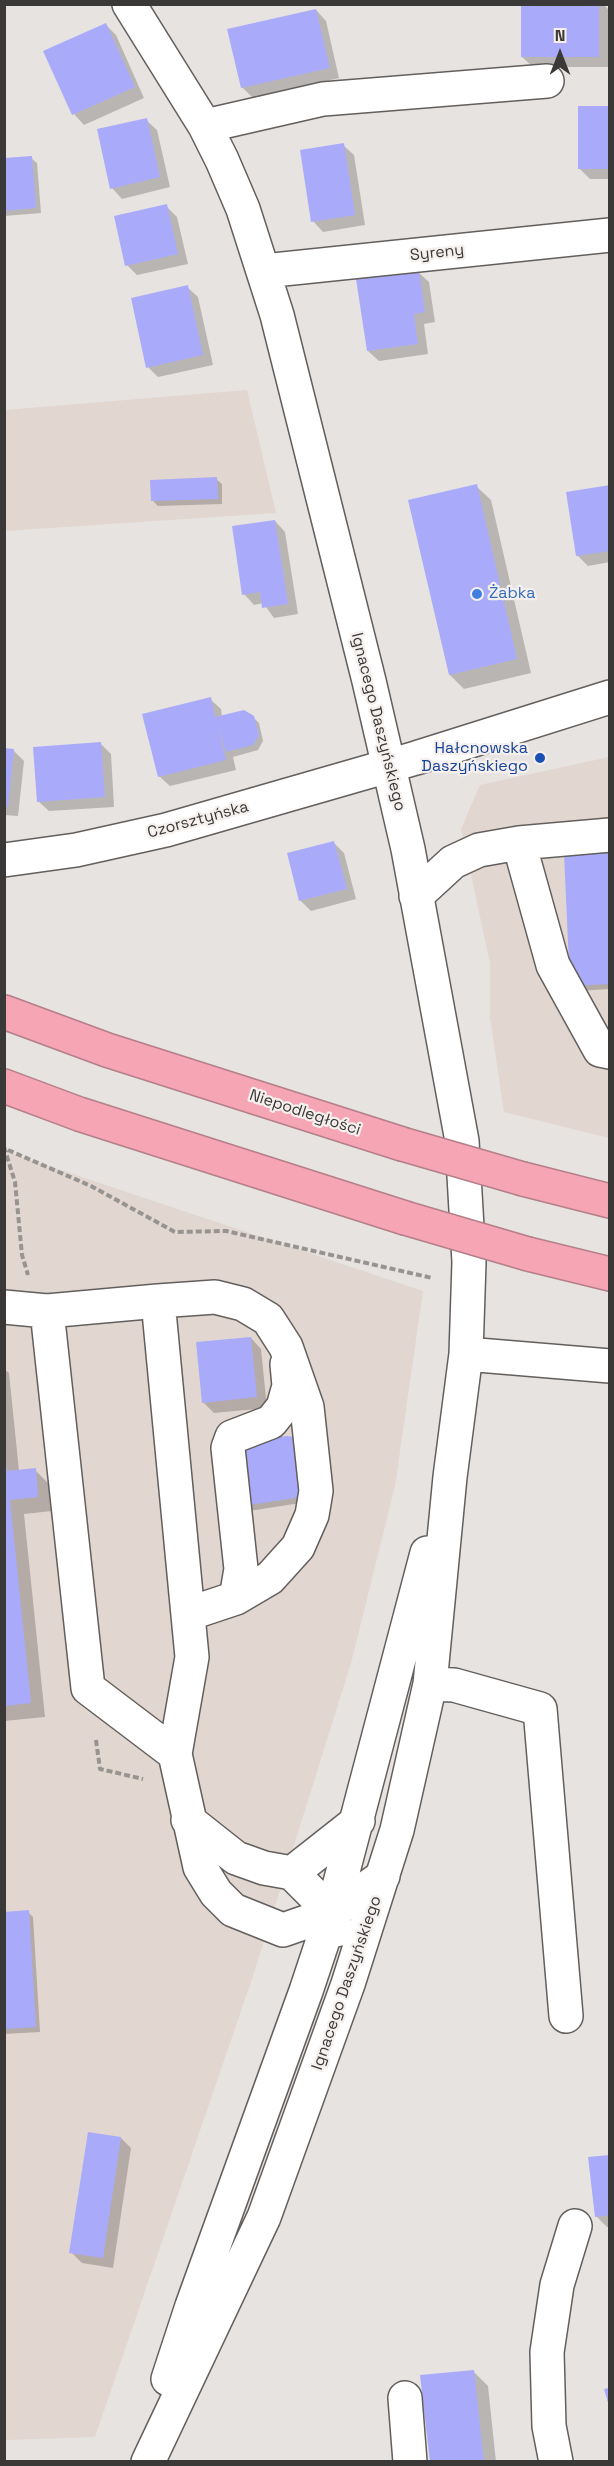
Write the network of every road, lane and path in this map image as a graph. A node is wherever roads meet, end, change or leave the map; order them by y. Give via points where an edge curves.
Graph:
1 (129, 4) edge
2 (547, 81) dead end
3 (204, 126) junction
4 (609, 235) edge
5 (264, 271) junction
6 (609, 697) edge
7 (389, 766) junction
8 (609, 835) edge
9 (519, 843) junction
10 (4, 860) edge
11 (416, 896) junction
12 (4, 1012) edge
13 (609, 1052) edge
14 (4, 1086) edge
15 (6, 1149) edge
16 (609, 1201) edge
17 (609, 1274) edge
18 (443, 1281) dead end
19 (158, 1300) junction
20 (4, 1307) edge
21 (47, 1311) junction
22 (286, 1347) junction
23 (466, 1354) junction
24 (609, 1366) edge
25 (450, 1477) junction
26 (236, 1598) junction
27 (188, 1614) junction
28 (430, 1684) junction
29 (175, 1754) junction
30 (188, 1820) junction
31 (358, 1821) junction
32 (292, 1873) junction
33 (383, 1876) junction
34 (332, 1913) junction
35 (283, 1930) junction
36 (348, 1984) junction
37 (306, 1991) junction
38 (566, 2016) dead end
39 (575, 2226) dead end
40 (405, 2398) dead end
41 (142, 2462) edge
42 (148, 2462) edge
43 (410, 2462) edge
44 (556, 2462) edge

1 - 3 street, Ignacego Daszyńskiego
2 - 3 street via 322,99
3 - 5 street, Ignacego Daszyńskiego via 243,209
4 - 5 street, Syreny
5 - 7 street, Ignacego Daszyńskiego
6 - 7 street, Czorsztyńska
7 - 10 street, Czorsztyńska via 166,830 76,850
7 - 11 street, Ignacego Daszyńskiego
8 - 9 street
9 - 11 street via 479,850 453,862
9 - 13 street via 553,965 600,1050
11 - 23 street, Ignacego Daszyńskiego via 462,1141 469,1262
12 - 16 highway, Niepodległości, bridge via 107,1050 402,1144
14 - 17 highway, bridge via 79,1114 405,1218
15 - 18 path via 91,1186 175,1232 226,1231
15 - 21 path via 15,1182 22,1255 30,1282
19 - 21 street
19 - 22 street via 215,1297 243,1304 268,1319
19 - 27 street
20 - 21 street
21 - 29 street via 88,1688
22 - 26 street via 289,1386 283,1407 271,1422 232,1437 228,1448 241,1569
22 - 26 street via 307,1407 316,1491 312,1515 298,1548 270,1578
23 - 24 street
23 - 25 street, Ignacego Daszyńskiego
25 - 28 street, Ignacego Daszyńskiego
25 - 31 street, Ignacego Daszyńskiego via 416,1591
26 - 27 street
27 - 29 street via 192,1657
28 - 33 street, Ignacego Daszyńskiego
28 - 38 street via 454,1685 540,1709
29 - 30 street
30 - 32 street via 236,1858
30 - 35 street via 200,1867 216,1893 233,1910
31 - 32 street
31 - 34 street, Ignacego Daszyńskiego
32 - 34 street
33 - 34 street
33 - 36 street, Ignacego Daszyńskiego
34 - 35 street
34 - 36 street
34 - 37 street, Ignacego Daszyńskiego
35 - 37 street
36 - 42 street, Ignacego Daszyńskiego via 264,2217
37 - 41 street, Ignacego Daszyńskiego via 192,2306
39 - 44 street via 557,2285 547,2352 549,2426
40 - 43 street

